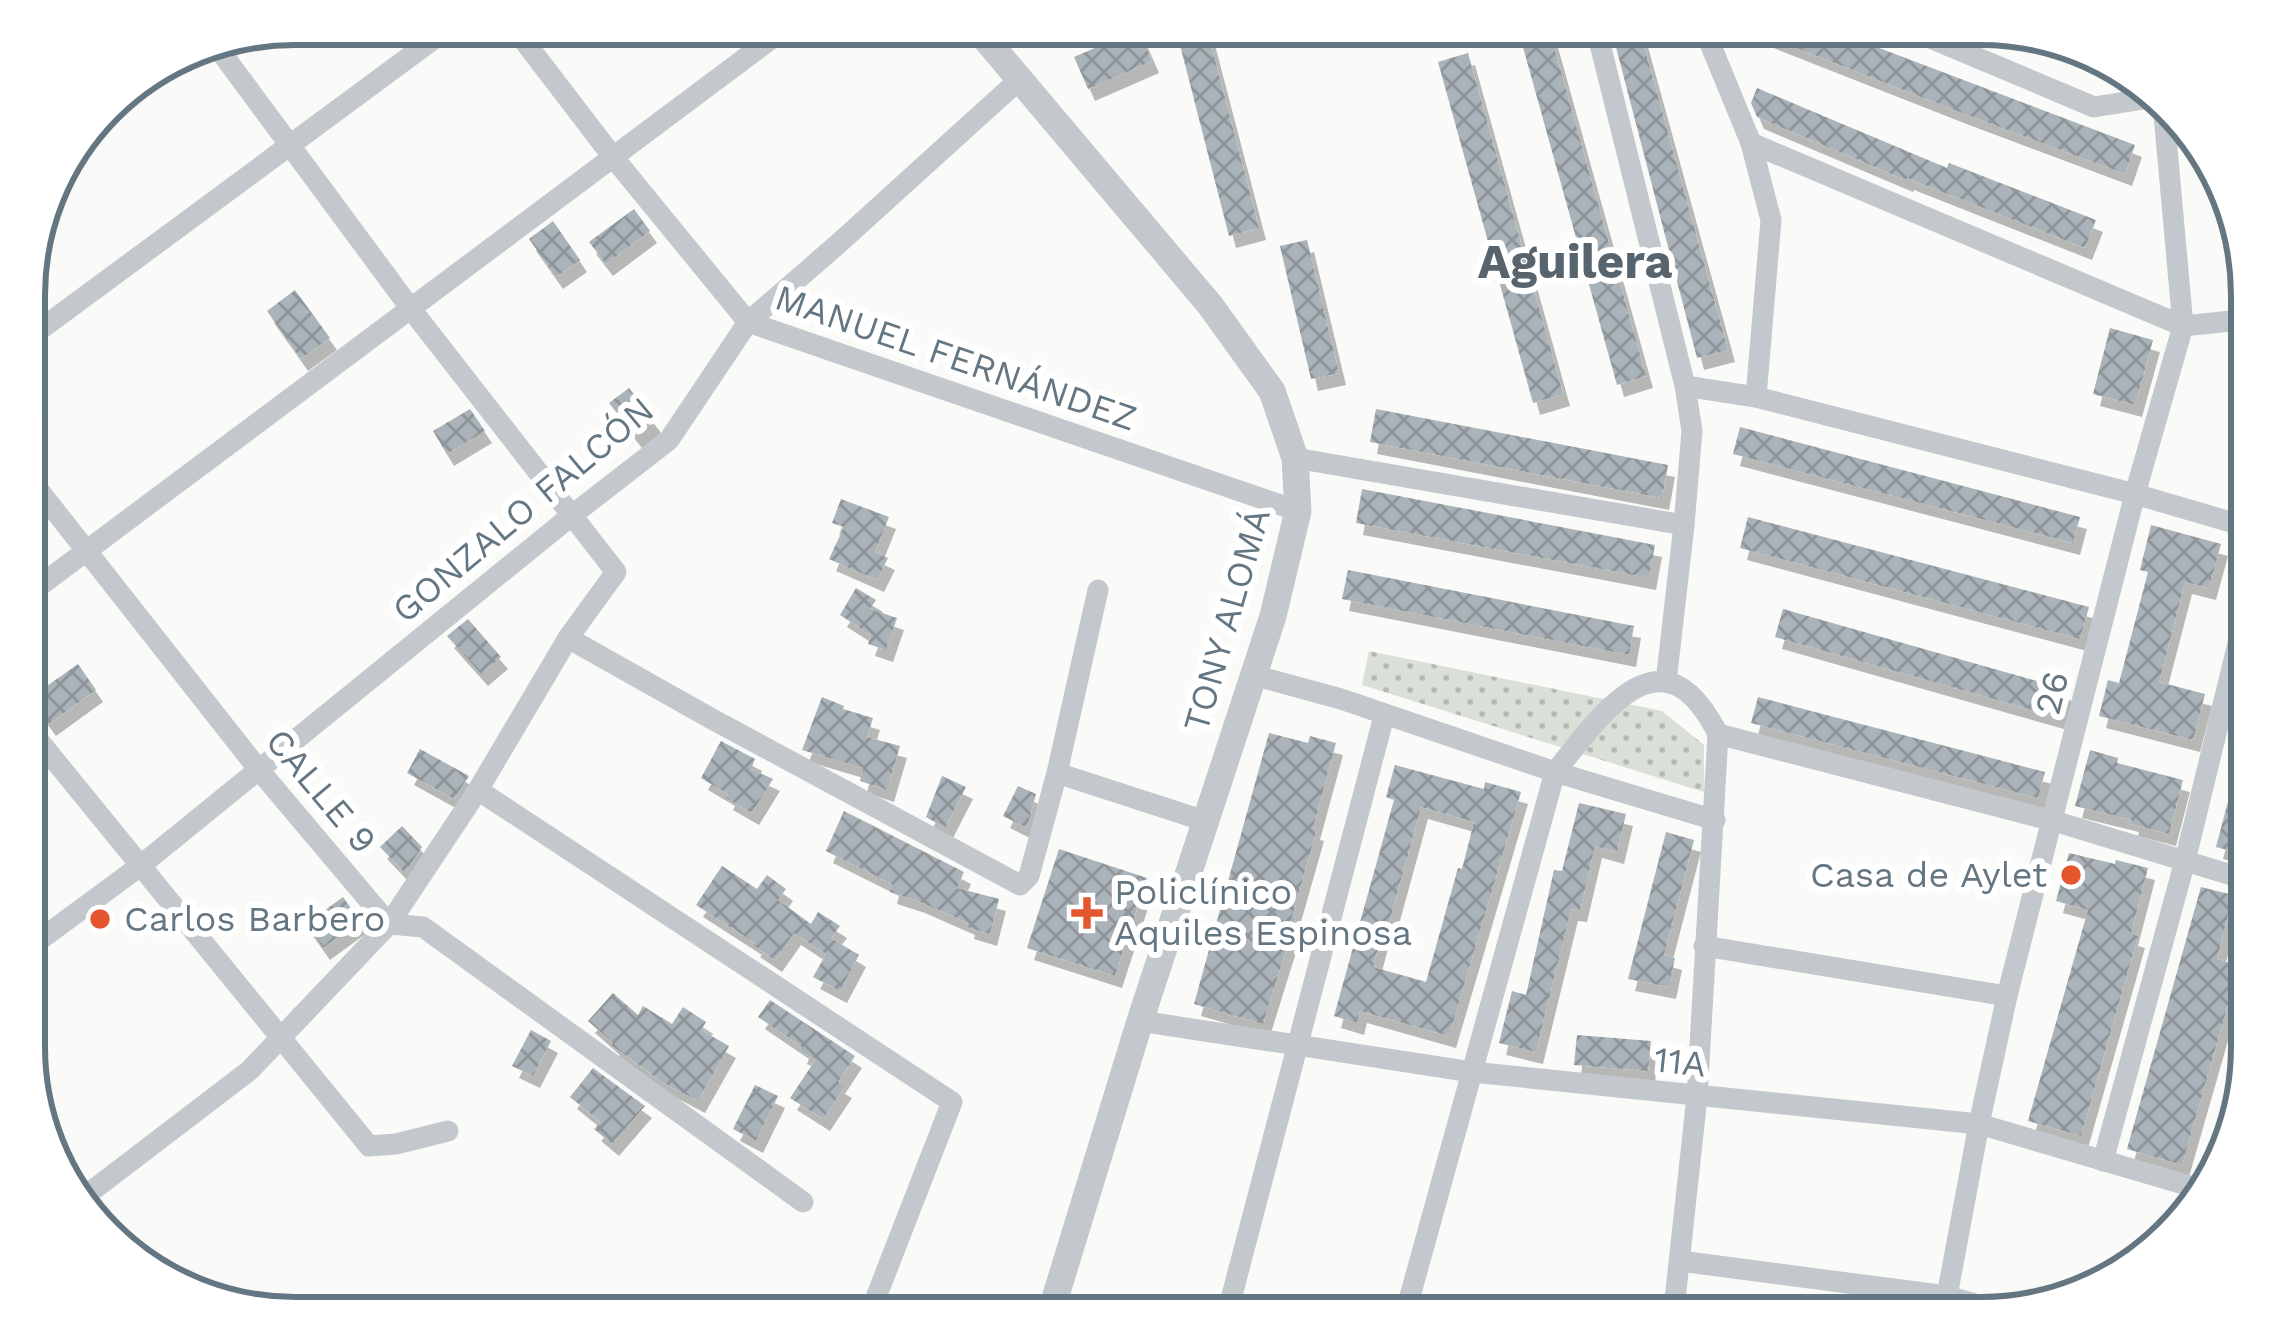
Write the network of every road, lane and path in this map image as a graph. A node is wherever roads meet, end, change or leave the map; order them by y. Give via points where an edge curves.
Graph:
1 (426, 45) edge
2 (527, 45) edge
3 (763, 45) edge
4 (992, 45) edge
5 (1599, 45) edge
6 (1711, 45) edge
7 (1947, 45) edge
8 (224, 56) edge
9 (1021, 78) junction
10 (2138, 101) edge
11 (2165, 126) edge
12 (1751, 143) junction
13 (290, 146) junction
14 (613, 157) junction
15 (411, 309) junction
16 (2230, 321) edge
17 (748, 322) junction
18 (45, 326) edge
19 (2183, 326) junction
20 (1685, 386) junction
21 (1756, 397) junction
22 (1295, 458) junction
23 (2135, 494) junction
24 (45, 499) edge
25 (1298, 511) junction
26 (571, 516) junction
27 (2230, 522) edge
28 (1684, 525) junction
29 (86, 551) junction
30 (45, 582) edge
31 (1098, 590) dead end
32 (568, 638) junction
33 (1253, 675) junction
34 (2230, 679) edge
35 (1666, 682) junction
36 (1384, 716) junction
37 (1718, 734) junction
38 (45, 748) edge
39 (259, 770) junction
40 (1555, 772) junction
41 (1057, 773) junction
42 (478, 790) junction
43 (1714, 820) junction
44 (1205, 821) junction
45 (2054, 821) junction
46 (2185, 861) junction
47 (140, 866) junction
48 (2230, 874) edge
49 (389, 924) junction
50 (45, 936) edge
51 (1704, 946) junction
52 (2007, 996) junction
53 (1140, 1021) junction
54 (280, 1037) junction
55 (1298, 1047) junction
56 (1472, 1072) junction
57 (1697, 1097) junction
58 (1979, 1124) junction
59 (448, 1131) dead end
60 (2103, 1161) junction
61 (2189, 1187) edge
62 (91, 1191) edge
63 (802, 1202) dead end
64 (1680, 1261) junction
65 (1232, 1296) edge
66 (1410, 1296) edge
67 (1675, 1296) edge
68 (1947, 1296) joint
69 (876, 1297) edge
70 (1056, 1297) edge

1 - 13 street
2 - 14 street, MANUEL FERNÁNDEZ
3 - 14 street
4 - 9 street, TONY ALOMÁ
5 - 20 street
6 - 12 street
7 - 10 street via 2093,107
8 - 13 street
9 - 17 street, GONZALO FALCÓN
9 - 22 street, TONY ALOMÁ via 1210,304 1271,391
11 - 19 street, 26
12 - 19 street
12 - 21 street via 1772,220
13 - 15 street
13 - 18 street
14 - 15 street
14 - 17 street, MANUEL FERNÁNDEZ
15 - 26 street
15 - 29 street
16 - 19 street
17 - 25 street, MANUEL FERNÁNDEZ
17 - 26 street, GONZALO FALCÓN via 669,440
19 - 23 street, 26
20 - 21 street
20 - 28 street via 1692,431
21 - 23 street
22 - 25 street, TONY ALOMÁ
22 - 28 street
23 - 27 street
23 - 45 street, 26
24 - 29 street, CALLE 9
25 - 33 street, TONY ALOMÁ
26 - 32 street via 616,572
26 - 39 street, GONZALO FALCÓN
28 - 35 street
29 - 30 street
29 - 39 street, CALLE 9
31 - 41 street
32 - 41 street via 1020,885
32 - 42 street
33 - 36 street
33 - 44 street, TONY ALOMÁ
34 - 46 street
35 - 37 street via 1703,705
35 - 40 street via 1625,693
36 - 40 street
36 - 55 street
37 - 43 street
37 - 45 street
38 - 47 street
39 - 47 street, GONZALO FALCÓN
39 - 49 street, CALLE 9
40 - 43 street
40 - 56 street
41 - 44 street
42 - 49 street
42 - 69 street via 952,1102
43 - 51 street
44 - 53 street, TONY ALOMÁ
45 - 46 street
45 - 52 street, 26
46 - 48 street
46 - 60 street
47 - 50 street, GONZALO FALCÓN
47 - 54 street
49 - 54 street
49 - 63 street via 422,928
51 - 52 street
51 - 57 street
52 - 58 street, 26
53 - 55 street, 11A
53 - 70 street, TONY ALOMÁ
54 - 59 street via 369,1146
54 - 62 street via 250,1070
55 - 56 street, 11A
55 - 65 street
56 - 57 street, 11A
56 - 66 street
57 - 58 street, 11A
57 - 64 street
58 - 60 street, 11A
58 - 68 street, 26
60 - 61 street, 11A
64 - 67 street
64 - 68 street

